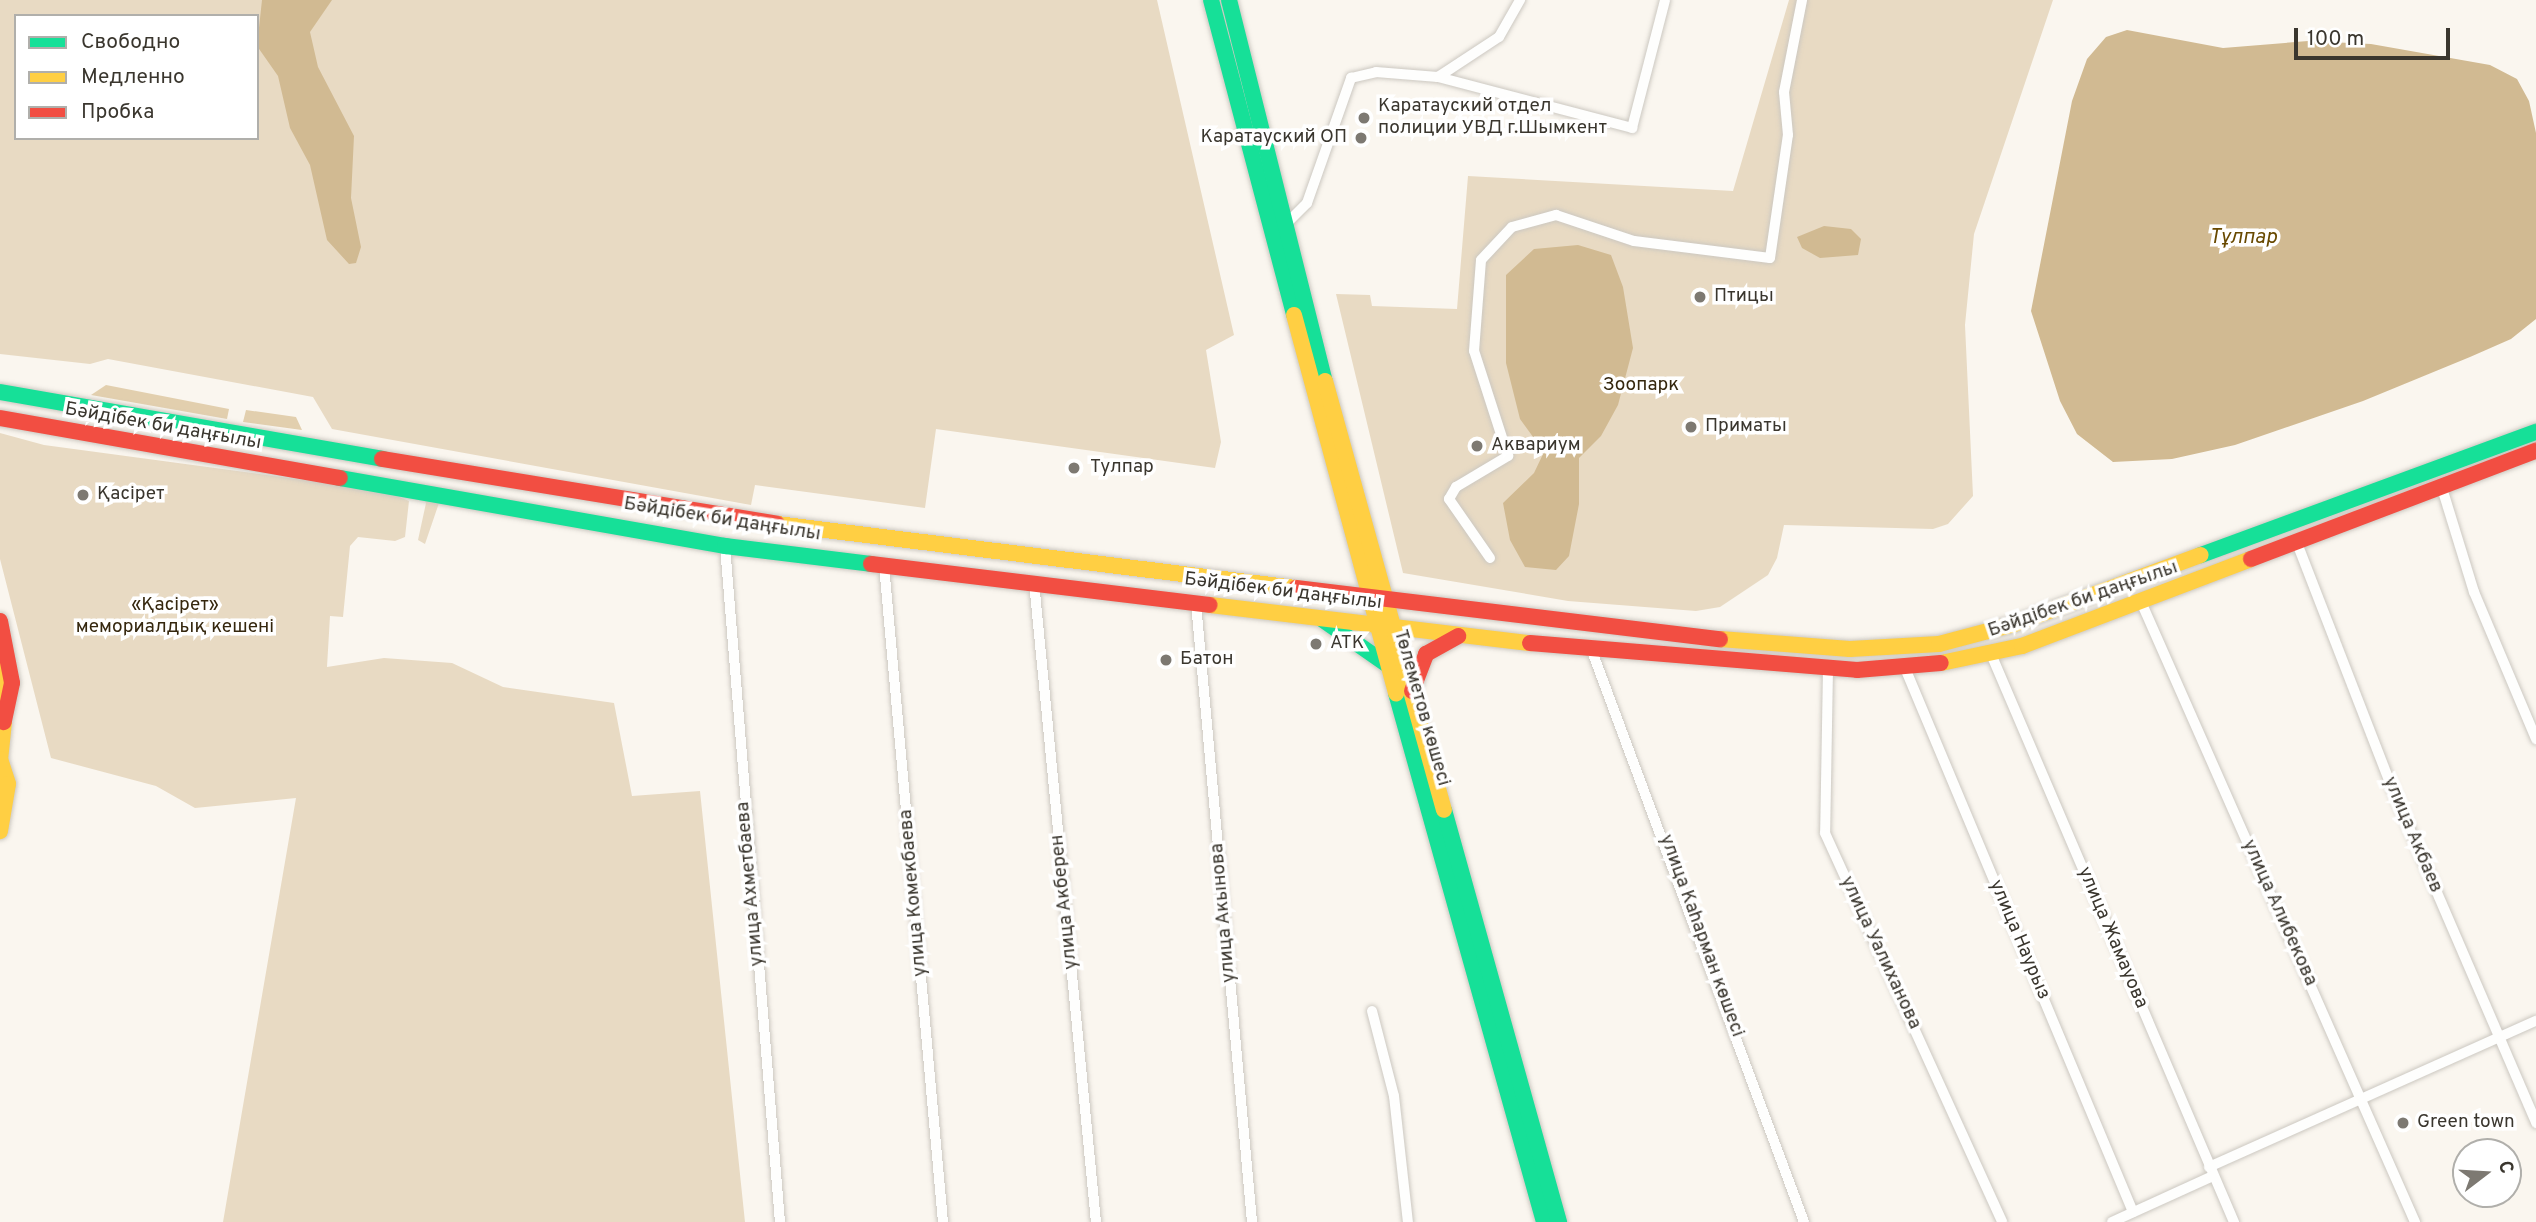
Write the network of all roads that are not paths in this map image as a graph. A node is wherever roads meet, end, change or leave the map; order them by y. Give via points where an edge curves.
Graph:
1 (1211, 0) edge
2 (1229, 0) edge
3 (1520, 0) edge
4 (1665, 0) edge
5 (1802, 0) edge
6 (1438, 77) junction
7 (1283, 227) junction
8 (0, 392) edge
9 (0, 418) edge
10 (2536, 432) edge
11 (2536, 451) edge
12 (2442, 488) junction
13 (2297, 543) junction
14 (725, 545) junction
15 (1490, 558) dead end
16 (1107, 564) junction
17 (884, 565) junction
18 (1034, 582) junction
19 (1105, 592) junction
20 (1368, 595) junction
21 (1385, 597) junction
22 (1196, 603) junction
23 (2142, 604) junction
24 (1317, 617) junction
25 (0, 621) edge
26 (1376, 623) junction
27 (1393, 626) junction
28 (1461, 635) junction
29 (1592, 651) junction
30 (1991, 654) junction
31 (0, 662) edge
32 (1387, 664) junction
33 (1905, 667) junction
34 (1828, 669) junction
35 (1412, 691) junction
36 (4, 722) junction
37 (2536, 739) edge
38 (0, 759) edge
39 (0, 831) edge
40 (1372, 1011) dead end
41 (2536, 1021) edge
42 (2497, 1038) junction
43 (2361, 1097) junction
44 (2536, 1123) edge
45 (2211, 1171) junction
46 (2133, 1212) junction
47 (780, 1222) edge
48 (943, 1222) edge
49 (1097, 1222) edge
50 (1252, 1222) edge
51 (1408, 1222) edge
52 (1544, 1222) edge
53 (1559, 1222) edge
54 (1804, 1222) edge
55 (2003, 1222) edge
56 (2112, 1222) edge
57 (2234, 1222) edge
58 (2415, 1222) edge

1 - 20 main road, Төлеметов көшесі
2 - 7 main road, Төлеметов көшесі
3 - 6 street via 1499,37
4 - 6 street via 1632,128
5 - 15 street via 1784,92 1788,135 1770,258 1634,241 1556,215 1512,228 1482,260 1474,351 1508,456 1456,487 1449,499
6 - 7 street via 1376,72 1351,78 1307,203
7 - 21 main road, Төлеметов көшесі
8 - 16 main road, Бәйдібек би даңғылы via 702,515
9 - 14 main road, Бәйдібек би даңғылы
10 - 21 main road, Бәйдібек би даңғылы via 2063,608 1939,643 1850,649 1689,637
11 - 12 main road, Бәйдібек би даңғылы
12 - 13 main road, Бәйдібек би даңғылы
12 - 37 street via 2474,592
13 - 23 main road, Бәйдібек би даңғылы
13 - 42 street, улица Акбаев via 2392,788
14 - 17 main road, Бәйдібек би даңғылы
14 - 47 street, улица Ахметбаева
16 - 19 main road
16 - 20 main road, Бәйдібек би даңғылы
17 - 18 main road, Бәйдібек би даңғылы
17 - 48 street, улица Комекбаева
18 - 19 main road, Бәйдібек би даңғылы
18 - 49 street, улица Акберен
19 - 22 main road, Бәйдібек би даңғылы
20 - 21 main road, Бәйдібек би даңғылы
20 - 26 main road, Төлеметов көшесі
21 - 27 main road, Төлеметов көшесі
22 - 24 main road, Бәйдібек би даңғылы
22 - 50 street, улица Акынова
23 - 30 main road, Бәйдібек би даңғылы
23 - 43 street, улица Алибекова
24 - 26 main road, Бәйдібек би даңғылы
24 - 32 main road
25 - 36 main road via 12,682 11,705
26 - 27 main road, Бәйдібек би даңғылы
26 - 32 main road, Төлеметов көшесі
27 - 28 main road, Бәйдібек би даңғылы
27 - 35 main road, Төлеметов көшесі
28 - 29 main road, Бәйдібек би даңғылы
28 - 35 main road via 1426,654
29 - 34 main road, Бәйдібек би даңғылы
29 - 54 street, улица Каһарман көшесі
30 - 33 main road, Бәйдібек би даңғылы
30 - 45 street, улица Жамауова
31 - 36 main road
32 - 52 main road, Төлеметов көшесі
33 - 34 main road, Бәйдібек би даңғылы
33 - 46 street, улица Наурыз
34 - 55 street, улица Уалиханова via 1825,833
35 - 53 main road, Төлеметов көшесі
36 - 38 main road
38 - 39 main road via 8,783
40 - 51 street via 1394,1096
41 - 42 street
42 - 43 street
42 - 44 street, улица Акбаев
43 - 45 street
43 - 58 street, улица Алибекова
45 - 46 street
45 - 57 street, улица Жамауова
46 - 56 street

